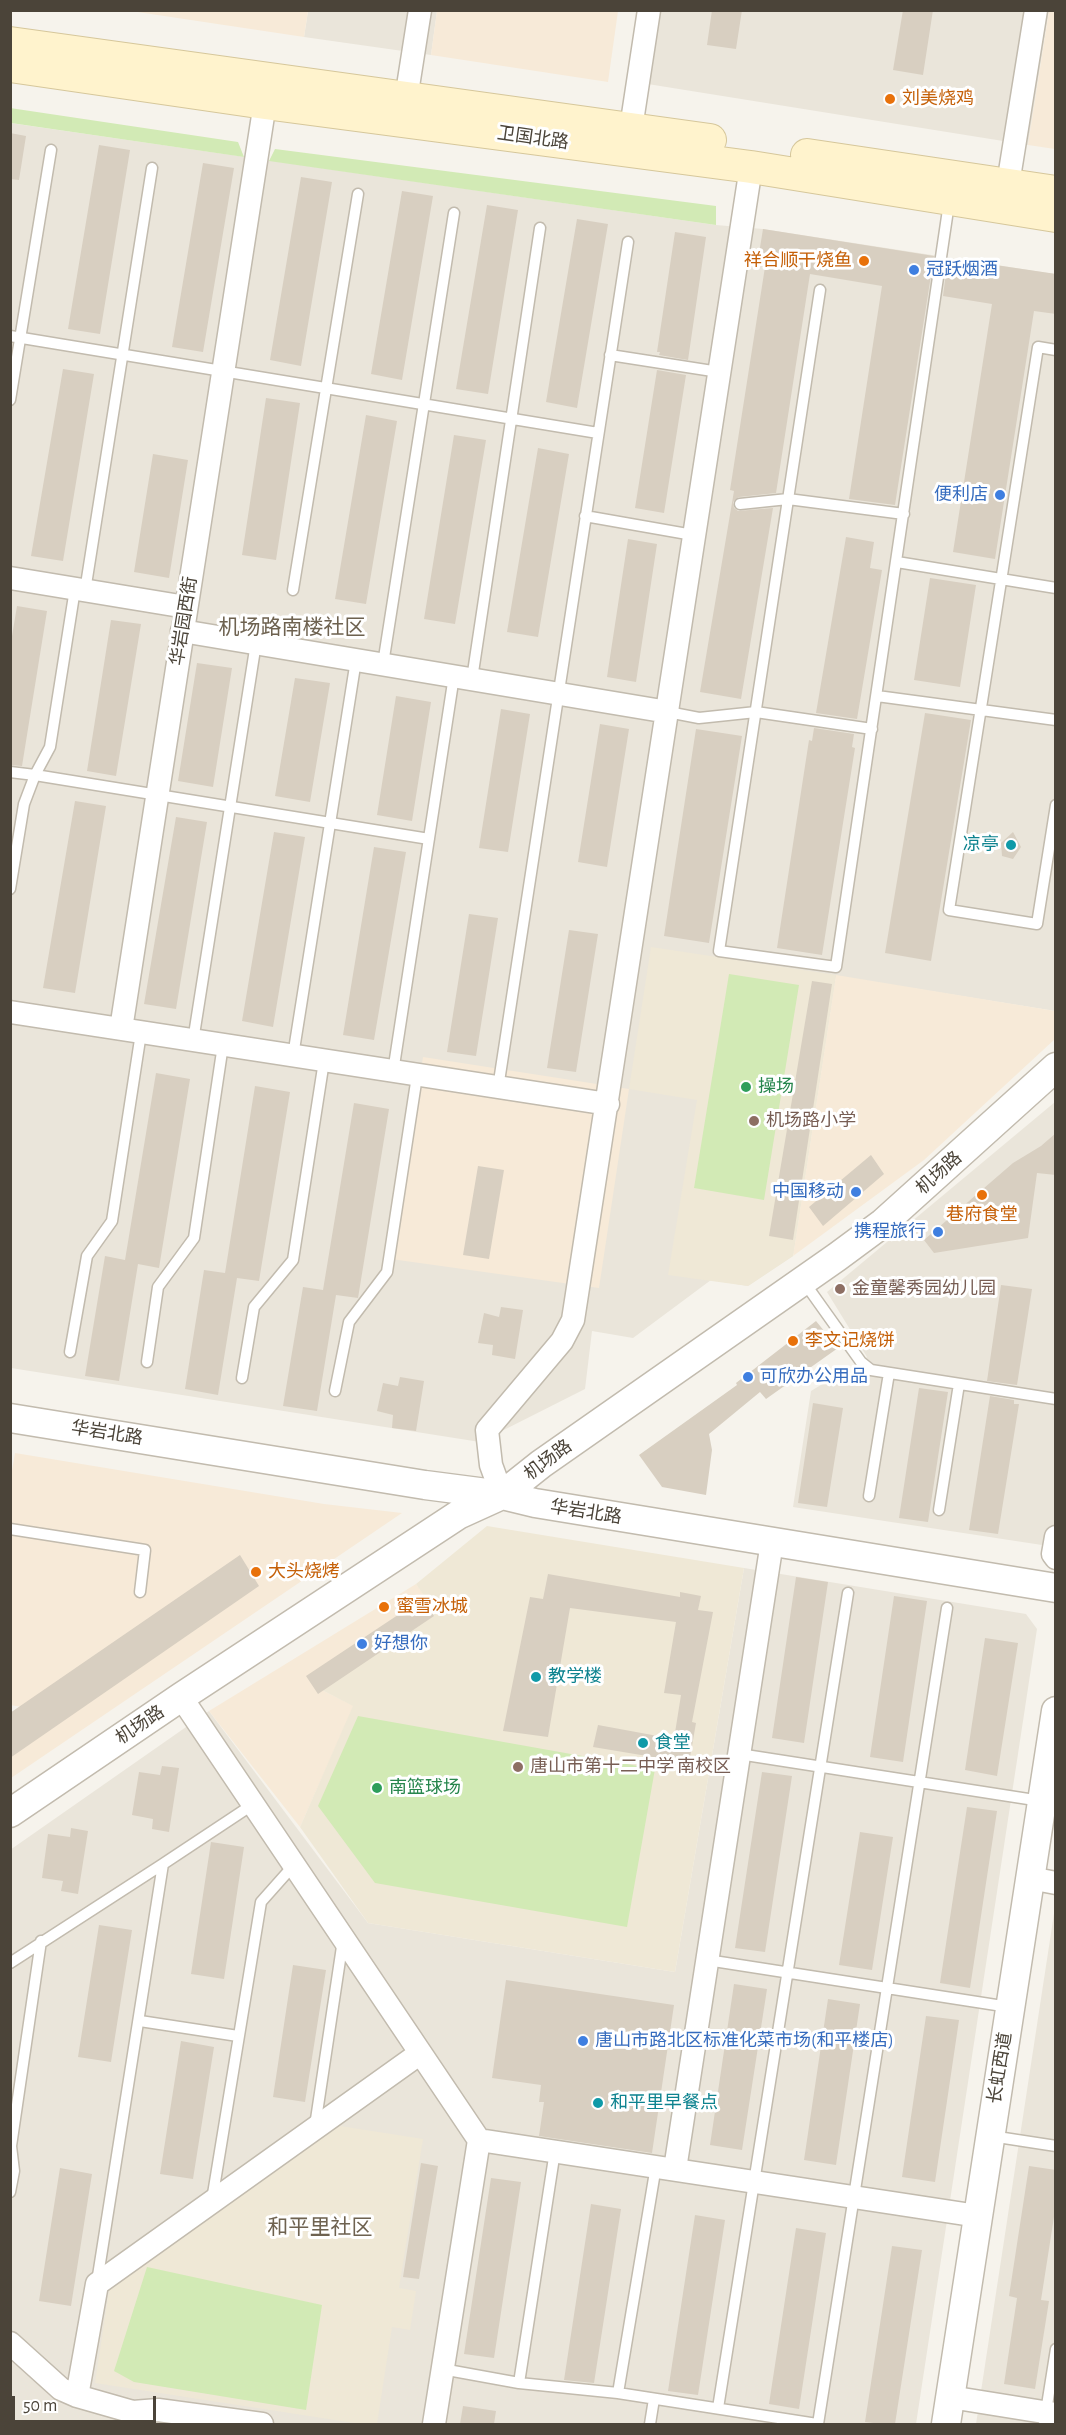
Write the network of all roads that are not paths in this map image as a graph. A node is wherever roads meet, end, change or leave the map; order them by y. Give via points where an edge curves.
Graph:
1 (420, 10) edge
2 (649, 10) edge
3 (1035, 10) edge
4 (10, 43) edge
5 (10, 66) edge
6 (406, 99) junction
7 (265, 103) junction
8 (631, 128) junction
9 (51, 150) dead end
10 (751, 167) junction
11 (152, 168) dead end
12 (1008, 184) junction
13 (1056, 192) edge
14 (358, 194) dead end
15 (950, 199) junction
16 (454, 213) dead end
17 (1056, 216) edge
18 (540, 228) dead end
19 (628, 242) dead end
20 (820, 290) dead end
21 (16, 337) edge
22 (1056, 350) edge
23 (122, 354) junction
24 (610, 355) junction
25 (223, 371) junction
26 (719, 372) junction
27 (327, 388) junction
28 (10, 400) edge
29 (598, 433) junction
30 (789, 499) junction
31 (740, 504) dead end
32 (904, 514) junction
33 (585, 516) junction
34 (693, 535) junction
35 (897, 562) junction
36 (10, 578) edge
37 (1001, 579) junction
38 (1056, 588) edge
39 (80, 590) junction
40 (293, 590) dead end
41 (186, 607) junction
42 (182, 631) junction
43 (256, 643) junction
44 (356, 660) junction
45 (383, 664) junction
46 (463, 677) junction
47 (557, 693) junction
48 (878, 696) junction
49 (981, 710) junction
50 (668, 712) junction
51 (756, 712) junction
52 (1056, 720) edge
53 (873, 729) junction
54 (10, 772) edge
55 (35, 776) junction
56 (157, 795) junction
57 (1056, 805) edge
58 (230, 807) junction
59 (330, 823) junction
60 (429, 839) junction
61 (10, 889) edge
62 (10, 1012) edge
63 (131, 1031) junction
64 (193, 1041) junction
65 (224, 1046) junction
66 (293, 1056) junction
67 (324, 1061) junction
68 (1056, 1067) edge
69 (393, 1072) junction
70 (417, 1076) junction
71 (498, 1088) junction
72 (608, 1104) junction
73 (802, 1280) junction
74 (70, 1352) dead end
75 (147, 1362) dead end
76 (889, 1373) junction
77 (242, 1378) dead end
78 (959, 1384) junction
79 (335, 1391) dead end
80 (1056, 1399) edge
81 (10, 1418) edge
82 (502, 1495) junction
83 (869, 1496) dead end
84 (939, 1510) dead end
85 (10, 1528) edge
86 (1056, 1537) edge
87 (772, 1542) junction
88 (1056, 1558) edge
89 (1056, 1588) edge
90 (140, 1592) dead end
91 (848, 1593) dead end
92 (947, 1608) dead end
93 (181, 1697) junction
94 (1056, 1711) edge
95 (739, 1754) junction
96 (820, 1766) junction
97 (919, 1782) junction
98 (1042, 1802) junction
99 (252, 1805) junction
100 (10, 1813) edge
101 (164, 1864) junction
102 (293, 1866) junction
103 (1043, 1881) edge
104 (343, 1940) junction
105 (41, 1941) junction
106 (707, 1960) junction
107 (10, 1963) edge
108 (787, 1972) junction
109 (887, 1988) junction
110 (1010, 2007) junction
111 (140, 2021) junction
112 (238, 2036) junction
113 (419, 2054) junction
114 (314, 2127) junction
115 (990, 2136) junction
116 (479, 2139) junction
117 (11, 2146) edge
118 (1056, 2146) edge
119 (555, 2151) junction
120 (665, 2167) junction
121 (754, 2181) junction
122 (10, 2192) edge
123 (854, 2197) junction
124 (212, 2203) junction
125 (978, 2216) junction
126 (97, 2284) junction
127 (1056, 2349) edge
128 (13, 2351) edge
129 (442, 2369) junction
130 (519, 2383) junction
131 (618, 2393) junction
132 (77, 2396) junction
133 (950, 2397) junction
134 (654, 2398) junction
135 (718, 2408) junction
136 (1048, 2417) edge
137 (132, 2418) edge
138 (207, 2420) edge
139 (262, 2424) edge
140 (434, 2424) edge
141 (650, 2424) edge
142 (817, 2424) edge
143 (946, 2424) edge

1 - 6 street
2 - 8 street
3 - 12 street
4 - 6 main road, 卫国北路
5 - 7 main road, 卫国北路
6 - 8 main road, 卫国北路
7 - 10 main road, 卫国北路
7 - 25 street, 华岩园西街
8 - 12 main road, 卫国北路
9 - 21 lane
10 - 15 main road, 卫国北路
10 - 26 street
11 - 23 lane
12 - 13 main road, 卫国北路
14 - 27 lane
15 - 17 main road, 卫国北路
15 - 32 lane
16 - 45 lane
18 - 46 lane
19 - 24 lane
20 - 30 lane
21 - 23 lane
21 - 28 lane
22 - 37 lane via 1038,347
23 - 25 lane
23 - 39 lane
24 - 26 lane
24 - 29 lane
25 - 27 lane
25 - 41 street, 华岩园西街
26 - 34 street
27 - 29 lane
27 - 40 lane
29 - 33 lane
30 - 31 lane
30 - 32 lane
30 - 51 lane
32 - 35 lane
33 - 34 lane
33 - 47 lane
34 - 50 street
35 - 37 lane
35 - 48 lane
36 - 39 street
37 - 38 lane
37 - 49 lane
39 - 41 street
39 - 55 lane via 50,747
41 - 42 street, 华岩园西街
42 - 43 street
42 - 56 street, 华岩园西街
43 - 44 street
43 - 58 lane
44 - 45 street
44 - 59 lane
45 - 46 street
46 - 47 street
46 - 60 lane
47 - 50 street
47 - 71 lane
48 - 49 lane
48 - 53 lane
49 - 52 lane
49 - 57 lane via 949,910 1037,924
50 - 51 lane via 699,718
50 - 72 street
51 - 53 lane
51 - 53 lane via 719,951 836,967
54 - 55 lane
55 - 56 lane
55 - 61 lane via 24,804
56 - 58 lane
56 - 63 street, 华岩园西街
58 - 59 lane
58 - 64 lane
59 - 60 lane
59 - 66 lane
60 - 69 lane
62 - 63 street
63 - 64 street
63 - 74 lane via 111,1221 87,1256
64 - 65 street
65 - 66 street
65 - 75 lane via 194,1238 158,1287
66 - 67 street
67 - 69 street
67 - 77 lane via 293,1260 254,1307
68 - 73 street, 机场路 via 883,1223
69 - 70 street
70 - 71 street
70 - 79 lane via 387,1272 349,1322
71 - 72 street
72 - 82 street via 573,1320 562,1341 487,1430 491,1465
73 - 76 lane via 861,1362 871,1370
73 - 82 street, 机场路
76 - 78 lane
76 - 83 lane
78 - 80 lane
78 - 84 lane
81 - 82 street, 华岩北路
82 - 87 street, 华岩北路
82 - 93 street, 机场路 via 458,1515
85 - 90 lane via 145,1550
86 - 88 street
87 - 89 street, 华岩北路
87 - 95 street
91 - 96 lane
92 - 97 lane
93 - 99 street
93 - 100 street, 机场路
94 - 98 street, 长虹西道
95 - 96 lane
95 - 106 street
96 - 97 lane
96 - 108 lane
97 - 98 lane
97 - 109 lane
98 - 103 street, 长虹西道
99 - 101 lane
99 - 102 street
101 - 105 lane
101 - 111 lane
102 - 104 street
102 - 112 lane via 261,1902
103 - 110 street, 长虹西道
104 - 113 street
104 - 114 lane
105 - 107 lane
105 - 117 lane
106 - 108 lane
106 - 120 street
108 - 109 lane
108 - 121 lane
109 - 110 lane
109 - 123 lane
110 - 115 street, 长虹西道
111 - 112 lane
111 - 126 lane
112 - 124 lane
113 - 114 street
113 - 116 street
114 - 124 street
115 - 118 lane
115 - 125 street, 长虹西道
116 - 119 street
116 - 129 street
117 - 122 lane via 14,2171
119 - 120 street
119 - 130 lane
120 - 121 street
120 - 131 lane
121 - 123 street
121 - 135 lane
123 - 125 street
123 - 142 lane
124 - 126 street
125 - 133 street, 长虹西道
126 - 132 street
127 - 136 lane
128 - 132 street via 61,2389
129 - 130 lane
129 - 140 street
130 - 131 lane
131 - 134 lane
132 - 137 street
133 - 136 street
133 - 143 street, 长虹西道
134 - 135 lane
134 - 141 lane
135 - 142 lane
137 - 138 street via 158,2410
138 - 139 street

